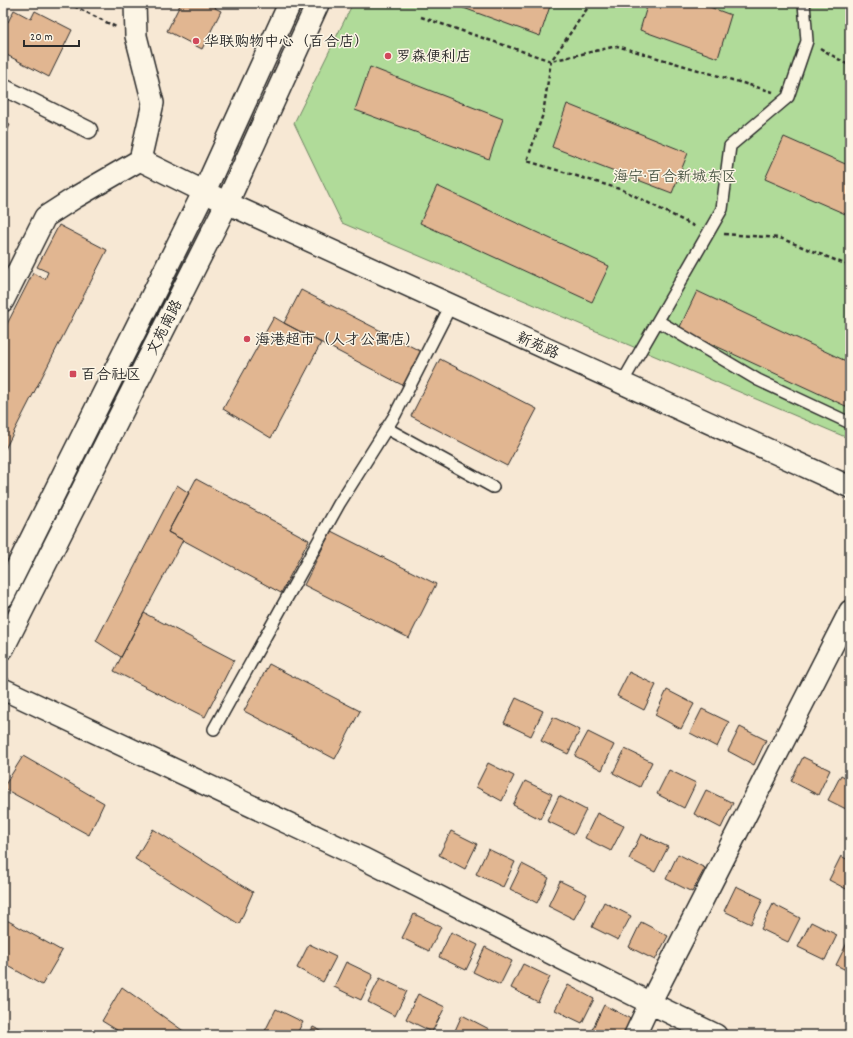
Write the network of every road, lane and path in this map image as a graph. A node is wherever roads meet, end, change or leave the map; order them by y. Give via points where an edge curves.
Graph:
1 (68, 3) edge
2 (135, 3) edge
3 (290, 3) edge
4 (318, 3) edge
5 (591, 3) edge
6 (804, 3) edge
7 (421, 17) dead end
8 (136, 36) junction
9 (807, 41) junction
10 (551, 61) junction
11 (850, 66) edge
12 (3, 87) edge
13 (788, 97) junction
14 (88, 130) dead end
15 (140, 160) junction
16 (204, 192) junction
17 (226, 203) junction
18 (708, 233) junction
19 (850, 266) edge
20 (3, 301) edge
21 (451, 305) junction
22 (658, 321) junction
23 (622, 383) junction
24 (850, 423) edge
25 (386, 428) junction
26 (493, 487) dead end
27 (850, 487) edge
28 (3, 596) edge
29 (850, 611) edge
30 (3, 648) edge
31 (3, 689) edge
32 (214, 730) dead end
33 (650, 1003) junction
34 (635, 1035) edge
35 (716, 1035) edge

1 - 8 path
2 - 8 street
3 - 16 main road, 文苑南路
4 - 17 main road, 文苑南路
5 - 10 path
6 - 9 lane
7 - 10 path
8 - 15 street via 153,103
9 - 11 path
9 - 13 lane
10 - 13 path via 617,46
10 - 18 path via 543,114 528,161 623,190
12 - 14 street
13 - 18 lane via 730,146 722,209
15 - 16 street, 新苑路
15 - 20 street via 45,217
16 - 17 street, 新苑路
16 - 28 main road, 文苑南路
17 - 21 street, 新苑路
17 - 30 main road, 文苑南路
18 - 19 path via 780,238
18 - 22 lane
21 - 23 street, 新苑路
21 - 25 lane
22 - 23 lane
22 - 24 lane via 758,380
23 - 27 street, 新苑路
25 - 26 lane
25 - 32 lane via 339,504
29 - 33 street
31 - 33 street via 362,858
33 - 34 street
33 - 35 street

